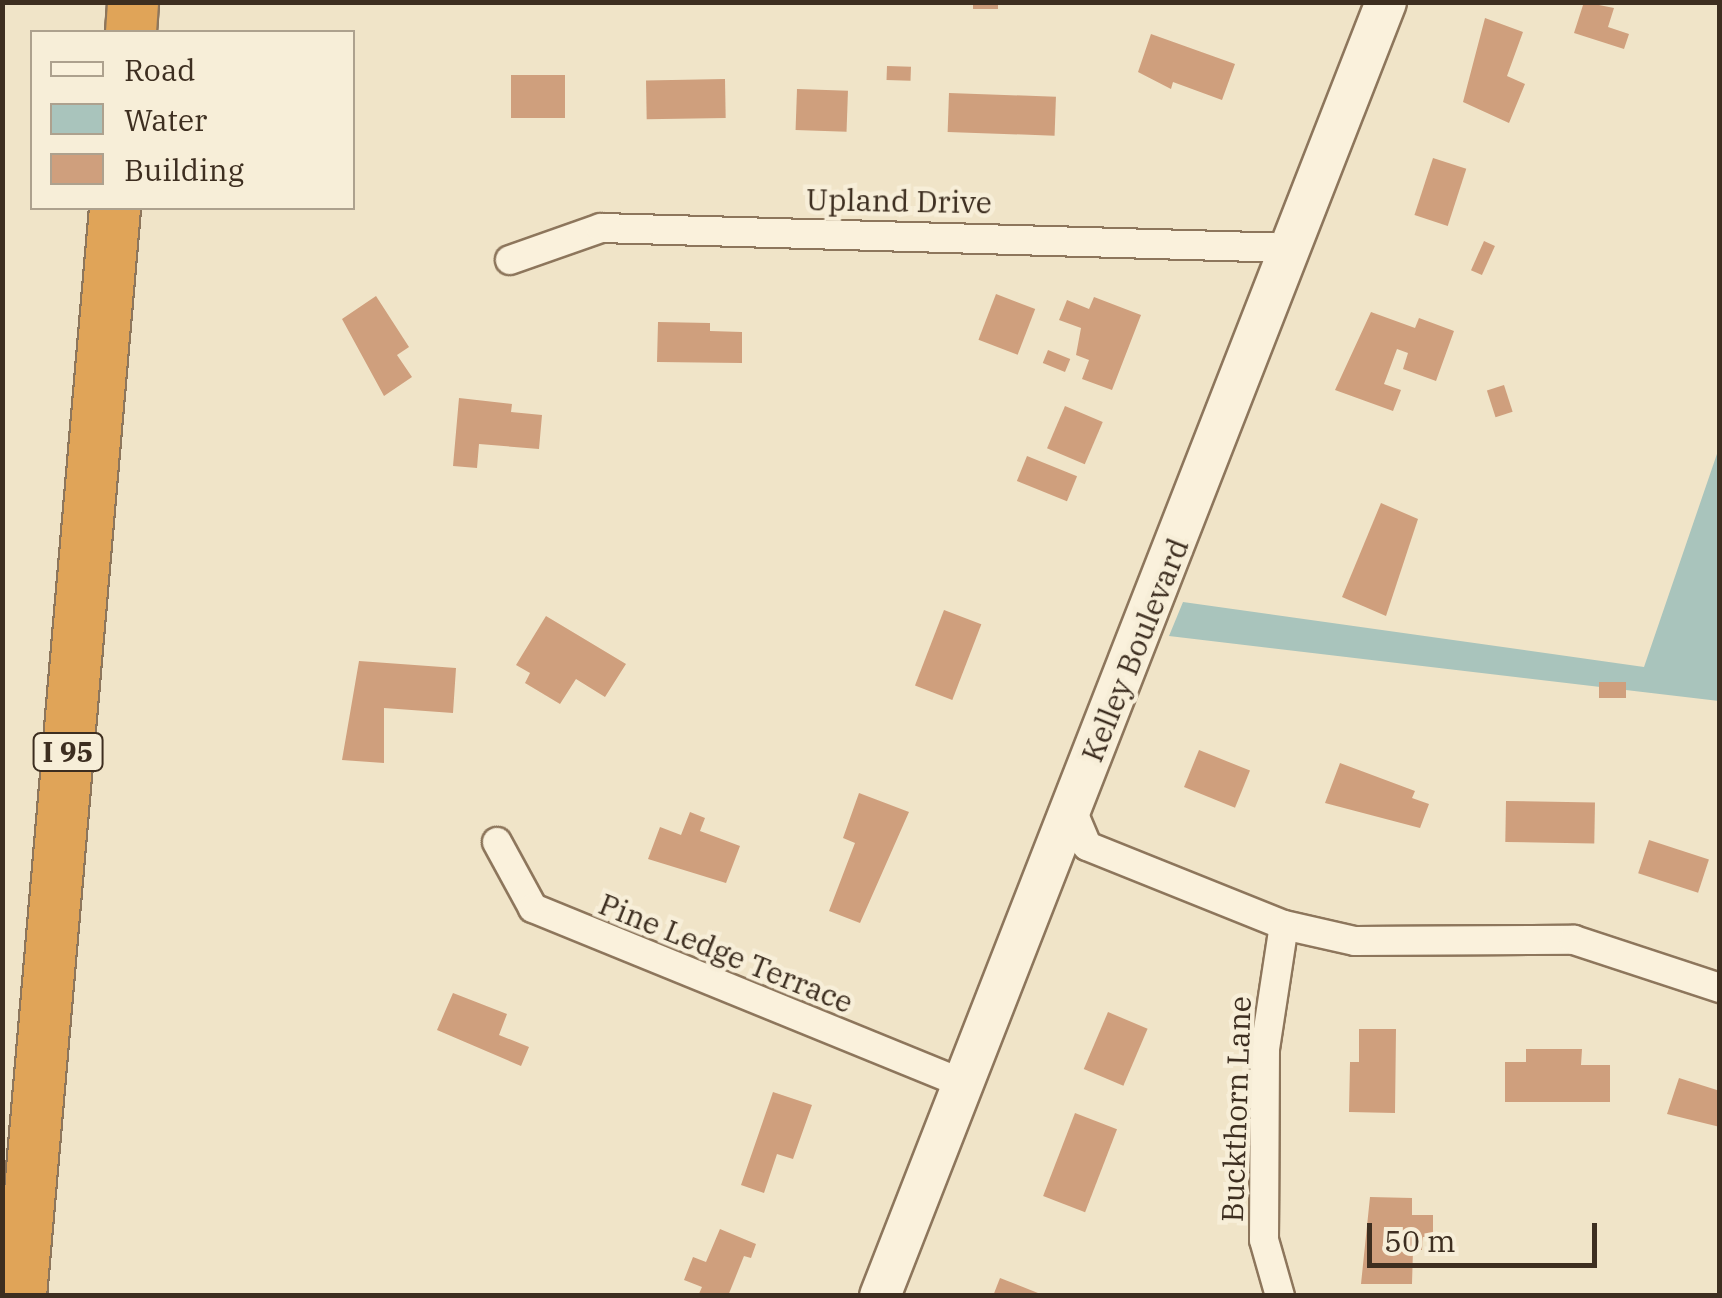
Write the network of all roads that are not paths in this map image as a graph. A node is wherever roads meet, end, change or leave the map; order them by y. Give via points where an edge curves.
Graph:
1 (133, 2) edge
2 (1386, 2) edge
3 (130, 30) edge
4 (115, 210) edge
5 (1293, 248) junction
6 (510, 260) dead end
7 (1072, 810) junction
8 (497, 842) dead end
9 (1284, 924) junction
10 (1720, 988) edge
11 (965, 1084) junction
12 (21, 1296) edge
13 (880, 1296) edge
14 (1280, 1296) edge

1 - 3 highway
2 - 5 main road, Kelley Boulevard
4 - 12 highway, I 95
5 - 6 street, Upland Drive via 601,228
5 - 7 main road, Kelley Boulevard
7 - 9 street via 1087,846
7 - 11 main road, Kelley Boulevard
8 - 11 street, Pine Ledge Terrace via 533,908
9 - 10 street via 1355,941 1574,940
9 - 14 street, Buckthorn Lane via 1265,1049 1264,1240
11 - 13 main road, Kelley Boulevard

